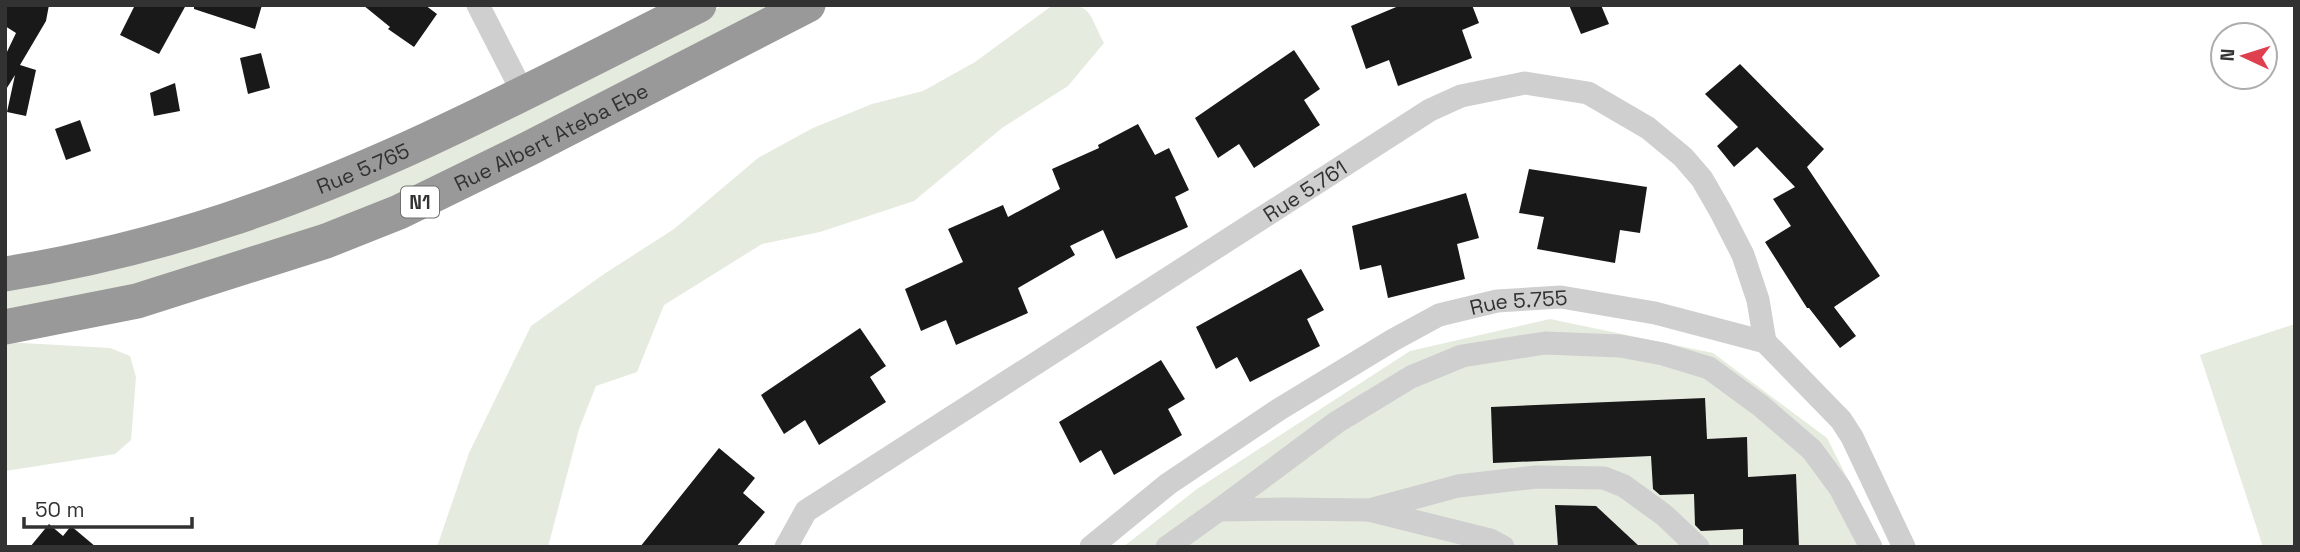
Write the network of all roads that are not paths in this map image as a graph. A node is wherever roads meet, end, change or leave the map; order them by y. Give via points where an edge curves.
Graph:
1 (478, 5) edge
2 (699, 5) edge
3 (808, 5) edge
4 (523, 93) junction
5 (5, 274) edge
6 (5, 327) edge
7 (1765, 342) junction
8 (1219, 510) junction
9 (1369, 510) junction
10 (786, 547) edge
11 (1091, 547) edge
12 (1167, 547) edge
13 (1503, 547) edge
14 (1698, 547) edge
15 (1871, 547) edge
16 (1904, 547) edge

1 - 4 street
2 - 4 highway, Rue 5.765
3 - 6 highway, Rue Albert Ateba Ebe / N1 via 399,212 326,241 137,301
4 - 5 highway, Rue 5.765 via 346,175 228,220 68,264
7 - 10 street, Rue 5.761 via 1758,300 1743,255 1702,179 1683,158 1647,128 1588,93 1525,83 1494,88 1430,110 806,511
7 - 11 street, Rue 5.755 via 1655,313 1561,297 1497,301 1439,315 1278,410 1168,484
7 - 16 street via 1841,421
8 - 9 street
8 - 12 street
8 - 15 street via 1338,422 1423,371 1462,356 1545,344 1619,346 1709,368 1761,406 1812,450 1840,488
9 - 13 street
9 - 14 street via 1458,486 1536,477 1604,478 1624,486 1664,515

